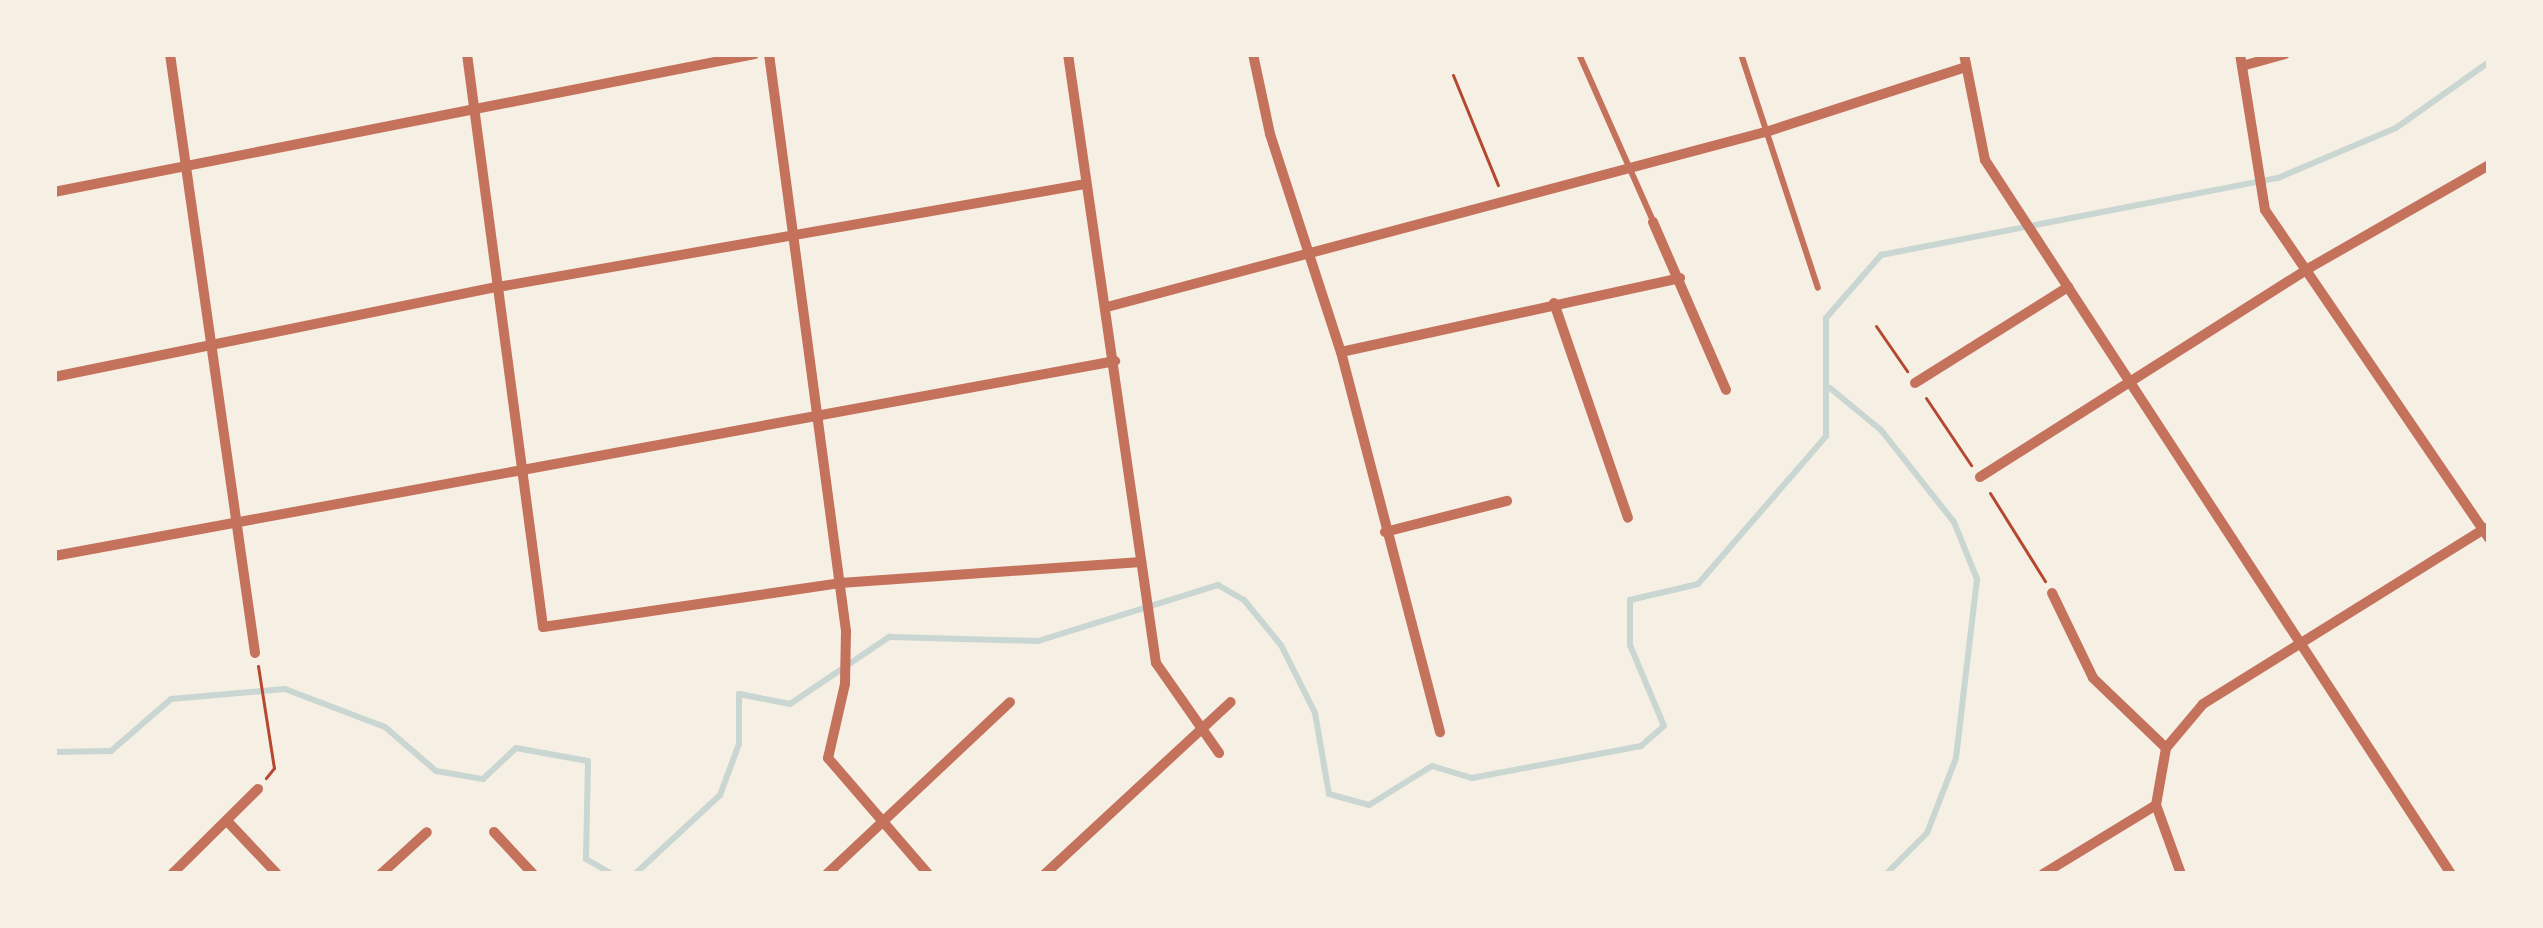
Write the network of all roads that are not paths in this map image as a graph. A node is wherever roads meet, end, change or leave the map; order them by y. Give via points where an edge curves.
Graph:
1 (170, 54) edge
2 (466, 54) edge
3 (755, 54) edge
4 (769, 54) edge
5 (1068, 54) edge
6 (1253, 54) edge
7 (1580, 54) edge
8 (1741, 54) edge
9 (2284, 54) edge
10 (1965, 60) edge
11 (2241, 60) edge
12 (474, 108) junction
13 (1769, 131) junction
14 (1633, 163) junction
15 (2489, 165) edge
16 (182, 171) junction
17 (1086, 184) junction
18 (54, 192) edge
19 (1654, 222) joint
20 (793, 233) junction
21 (1311, 250) junction
22 (2311, 267) junction
23 (1680, 278) junction
24 (2068, 286) junction
25 (498, 287) junction
26 (1818, 288) dead end
27 (1554, 303) junction
28 (1107, 307) junction
29 (211, 349) junction
30 (1341, 352) junction
31 (1115, 361) junction
32 (54, 377) edge
33 (2130, 379) junction
34 (1915, 383) road end
35 (1726, 391) dead end
36 (817, 413) junction
37 (522, 471) junction
38 (1979, 477) road end
39 (1507, 501) dead end
40 (1628, 518) dead end
41 (236, 525) junction
42 (2487, 531) edge
43 (1385, 532) junction
44 (54, 556) edge
45 (1141, 562) junction
46 (840, 583) junction
47 (2052, 593) road end
48 (2296, 642) junction
49 (256, 656) road end
50 (1010, 702) dead end
51 (1231, 702) dead end
52 (1201, 730) junction
53 (1440, 732) dead end
54 (2166, 748) junction
55 (1219, 753) dead end
56 (258, 790) road end
57 (2156, 805) junction
58 (229, 823) junction
59 (879, 825) junction
60 (427, 832) dead end
61 (494, 832) dead end
62 (172, 874) edge
63 (277, 874) edge
64 (381, 874) edge
65 (533, 874) edge
66 (827, 874) edge
67 (928, 874) edge
68 (1045, 874) edge
69 (2042, 874) edge
70 (2180, 874) edge
71 (2451, 874) edge

1 - 16 street
2 - 12 street
3 - 12 street
4 - 20 street
5 - 17 street
6 - 21 street via 1270,134
7 - 14 lane
8 - 13 lane
9 - 11 street
10 - 13 street
10 - 24 street via 1985,160
11 - 22 street via 2265,210
12 - 16 street
12 - 25 street
13 - 14 street
13 - 26 lane
14 - 19 lane
14 - 21 street
15 - 22 street
16 - 18 street
16 - 29 street
17 - 20 street
17 - 28 street
19 - 23 street
20 - 25 street
20 - 36 street
21 - 28 street
21 - 30 street
22 - 33 street
22 - 42 street
23 - 27 street
23 - 35 street
24 - 33 street
24 - 34 street
25 - 29 street
25 - 37 street
27 - 30 street
27 - 40 street
28 - 31 street
29 - 32 street
29 - 41 street
30 - 43 street
31 - 36 street
31 - 45 street
33 - 38 street
33 - 48 street
36 - 37 street
36 - 46 street
37 - 41 street
37 - 46 street via 543,627
39 - 43 street
41 - 44 street
41 - 49 street
42 - 48 street
43 - 53 street
45 - 46 street
45 - 52 street via 1156,663
46 - 59 street via 845,684 828,758
47 - 54 street via 2093,678
48 - 54 street via 2203,704
48 - 71 street
50 - 59 street
51 - 52 street
52 - 55 street
52 - 68 street
54 - 57 street
56 - 58 street
57 - 69 street
57 - 70 street
58 - 62 street
58 - 63 street
59 - 66 street
59 - 67 street
60 - 64 street
61 - 65 street

